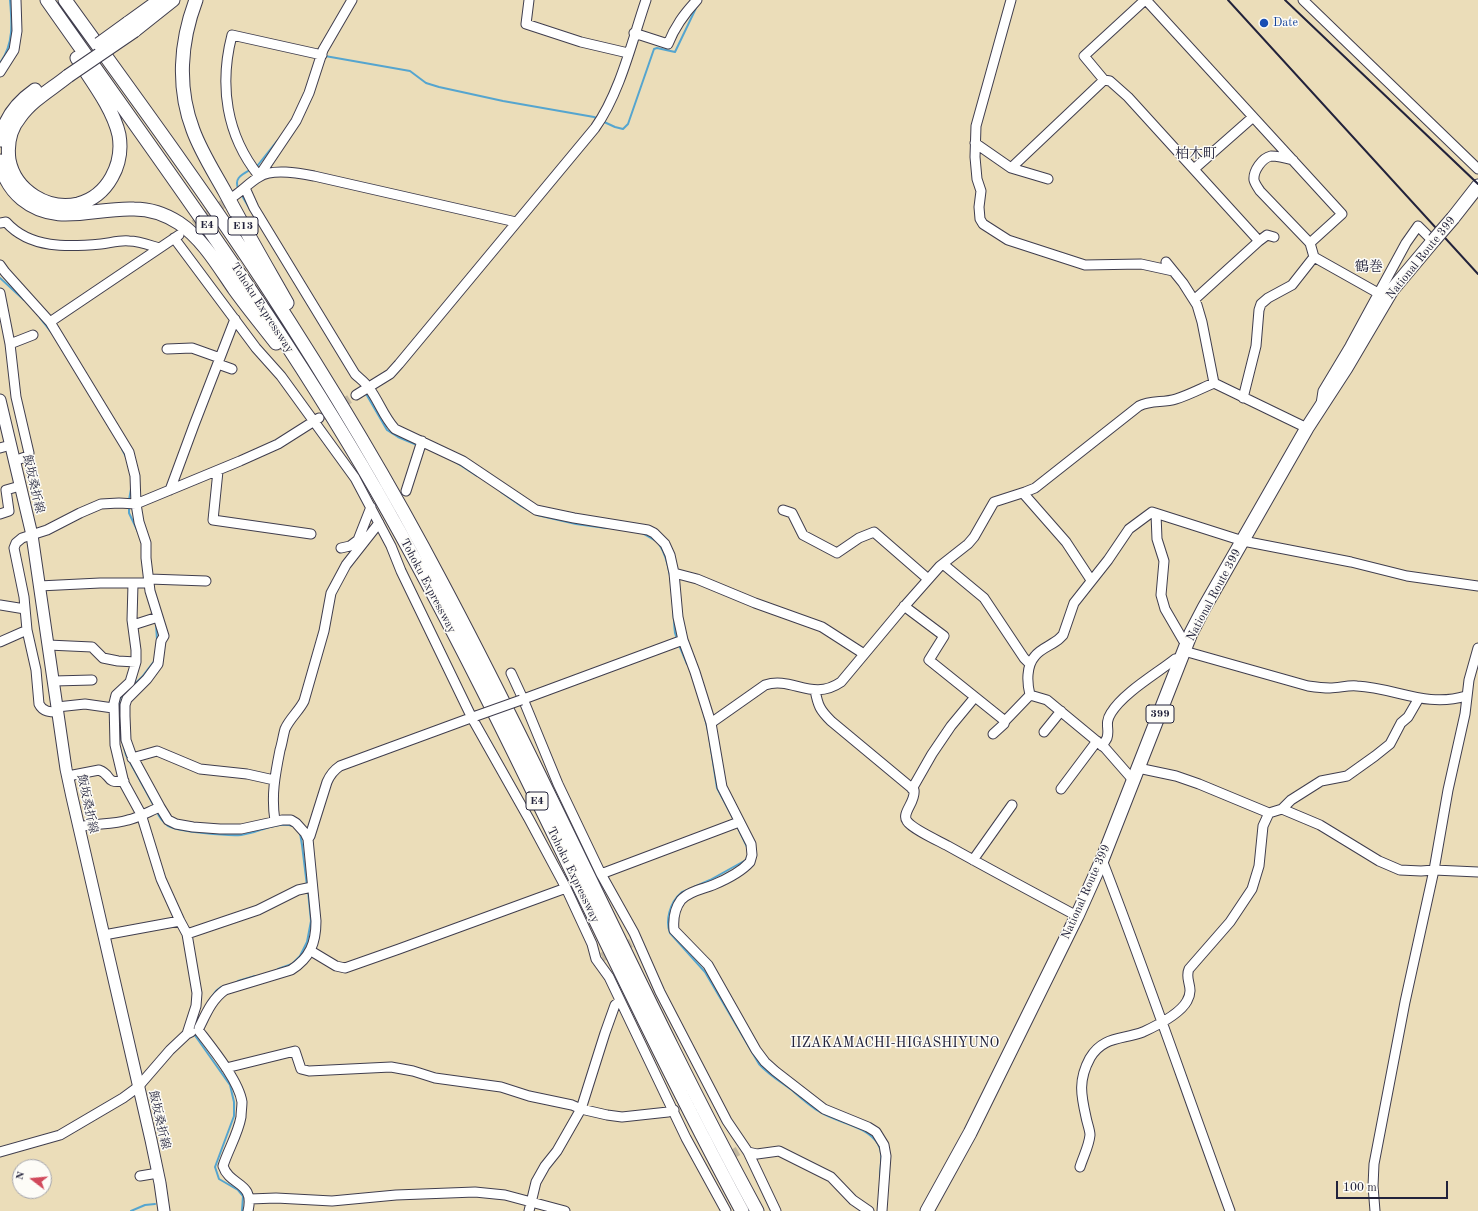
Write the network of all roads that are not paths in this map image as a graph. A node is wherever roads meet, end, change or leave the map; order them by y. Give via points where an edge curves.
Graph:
1 (16, 0) edge
2 (40, 0) edge
3 (47, 0) edge
4 (66, 0) edge
5 (160, 0) edge
6 (173, 0) edge
7 (196, 0) edge
8 (352, 0) edge
9 (529, 0) edge
10 (646, 0) edge
11 (697, 0) edge
12 (1011, 0) edge
13 (1146, 0) edge
14 (1308, 1) edge
15 (131, 27) junction
16 (634, 33) junction
17 (628, 53) junction
18 (319, 54) junction
19 (0, 72) edge
20 (66, 73) junction
21 (1104, 80) junction
22 (1253, 116) junction
23 (975, 143) junction
24 (0, 144) edge
25 (1294, 160) junction
26 (0, 161) edge
27 (1011, 168) junction
28 (1194, 169) junction
29 (1478, 169) edge
30 (255, 170) junction
31 (1048, 179) dead end
32 (1478, 186) edge
33 (516, 222) junction
34 (0, 223) edge
35 (1274, 237) dead end
36 (1433, 240) junction
37 (1259, 241) junction
38 (1310, 243) junction
39 (159, 248) junction
40 (1314, 257) junction
41 (1166, 262) dead end
42 (1173, 271) junction
43 (2, 272) edge
44 (0, 293) edge
45 (1378, 293) junction
46 (1194, 300) junction
47 (235, 319) junction
48 (50, 322) junction
49 (33, 335) dead end
50 (10, 344) junction
51 (167, 349) dead end
52 (219, 361) junction
53 (232, 369) dead end
54 (1214, 383) junction
55 (363, 391) junction
56 (320, 397) junction
57 (1243, 398) junction
58 (1, 406) edge
59 (1320, 407) junction
60 (316, 420) junction
61 (1307, 428) junction
62 (360, 436) junction
63 (421, 445) junction
64 (5, 447) edge
65 (14, 461) junction
66 (218, 471) junction
67 (20, 486) junction
68 (170, 490) junction
69 (406, 491) dead end
70 (1023, 493) junction
71 (130, 504) junction
72 (371, 507) junction
73 (783, 510) dead end
74 (0, 514) edge
75 (1156, 514) junction
76 (379, 523) junction
77 (311, 534) dead end
78 (32, 535) junction
79 (1243, 541) junction
80 (341, 548) dead end
81 (943, 564) junction
82 (674, 573) junction
83 (928, 579) junction
84 (1091, 580) junction
85 (206, 581) dead end
86 (144, 583) junction
87 (40, 586) junction
88 (1478, 586) edge
89 (0, 605) edge
90 (904, 606) junction
91 (25, 609) junction
92 (155, 618) junction
93 (133, 625) junction
94 (28, 630) junction
95 (679, 641) junction
96 (0, 642) edge
97 (48, 645) junction
98 (1478, 648) edge
99 (1184, 651) junction
100 (864, 654) junction
101 (136, 662) junction
102 (1030, 664) junction
103 (511, 673) dead end
104 (92, 680) dead end
105 (54, 681) junction
106 (815, 690) junction
107 (1030, 695) junction
108 (1466, 696) junction
109 (975, 697) junction
110 (1419, 698) junction
111 (522, 699) junction
112 (118, 704) junction
113 (58, 709) junction
114 (1061, 711) junction
115 (474, 717) junction
116 (1006, 721) junction
117 (711, 723) junction
118 (1044, 732) dead end
119 (993, 734) dead end
120 (1099, 743) junction
121 (132, 758) junction
122 (1136, 774) junction
123 (68, 776) junction
124 (274, 780) junction
125 (124, 781) junction
126 (912, 788) junction
127 (1061, 789) dead end
128 (1012, 805) dead end
129 (1282, 808) junction
130 (156, 809) junction
131 (1269, 813) junction
132 (141, 814) junction
133 (275, 821) junction
134 (736, 824) junction
135 (79, 827) junction
136 (308, 839) junction
137 (973, 860) junction
138 (1102, 860) junction
139 (1434, 870) junction
140 (1478, 872) edge
141 (601, 874) junction
142 (308, 888) junction
143 (566, 888) junction
144 (1077, 916) junction
145 (180, 921) junction
146 (187, 934) junction
147 (104, 935) junction
148 (311, 951) junction
149 (620, 1001) junction
150 (1161, 1022) junction
151 (193, 1032) junction
152 (226, 1068) junction
153 (138, 1087) junction
154 (581, 1109) junction
155 (674, 1110) junction
156 (743, 1150) junction
157 (0, 1152) edge
158 (1080, 1167) dead end
159 (158, 1173) junction
160 (140, 1176) dead end
161 (250, 1199) junction
162 (532, 1201) junction
163 (164, 1211) edge
164 (248, 1211) edge
165 (530, 1211) edge
166 (565, 1211) edge
167 (726, 1211) edge
168 (742, 1211) edge
169 (757, 1211) edge
170 (776, 1211) edge
171 (869, 1211) edge
172 (882, 1211) edge
173 (927, 1211) edge
174 (1230, 1211) edge
175 (1375, 1211) edge

1 - 19 street via 14,50
2 - 20 highway via 110,111 119,135 118,160 108,183 90,199 78,204 64,205 40,199 22,186 11,168 8,148 14,127 26,109
3 - 56 highway, Tohoku Expressway / E4 via 207,226
4 - 62 highway, Tohoku Expressway / E4 via 262,280
5 - 15 highway
6 - 15 highway
7 - 62 highway, E13 via 186,30 182,63 184,98 193,130 246,233
8 - 18 street
9 - 17 street via 526,24
10 - 16 street
11 - 16 street via 680,18 668,44
12 - 23 street via 989,84 985,89 976,126
13 - 21 street via 1084,56
13 - 22 street
14 - 29 street
15 - 20 highway, bridge
16 - 17 street
17 - 33 street via 605,114
18 - 30 street via 309,93 301,112 288,135
18 - 30 street via 232,35 225,75 226,106 243,153
20 - 24 highway via 32,92 12,112 6,122
21 - 27 street
21 - 28 street via 1110,81 1128,97
22 - 25 street
22 - 28 street
23 - 27 street
23 - 42 street via 974,157 981,191 980,219 991,230 1008,240 1085,265 1141,264
25 - 38 street via 1342,214
25 - 38 street via 1279,156 1268,157 1260,164 1254,179 1260,191
26 - 56 highway via 2,171 16,194 49,213 62,215 144,209 180,224 208,251 251,312
27 - 31 street
28 - 37 street
30 - 33 street via 301,173
30 - 55 street via 240,192 254,208
32 - 36 highway, National Route 399 / 399, bridge
33 - 55 street via 390,374
34 - 39 street via 6,222 29,239 56,245 77,246 128,241
35 - 37 street via 1267,235
36 - 45 street via 1418,226
36 - 59 highway, National Route 399 / 399 via 1392,290
37 - 46 street
38 - 40 street
39 - 47 street via 177,236
39 - 48 street
40 - 45 street
40 - 57 street via 1292,285 1261,304 1256,346
41 - 42 street
42 - 46 street
43 - 48 street
44 - 50 street
45 - 59 street via 1323,391
46 - 54 street via 1202,322
47 - 52 street
47 - 60 street
48 - 71 street via 130,452 135,476
49 - 50 street
50 - 65 street via 16,397 29,453 28,456
51 - 52 street via 192,348
52 - 53 street
52 - 68 street
54 - 57 street
54 - 70 street via 1176,399 1147,402 1138,406 1035,488
55 - 63 street via 395,429
56 - 168 highway, Tohoku Expressway / E4 via 393,520 468,661 678,1088
57 - 61 street
58 - 64 main road, 飯坂桑折線
59 - 61 highway, National Route 399 / 399
60 - 66 street via 278,444
60 - 72 street
61 - 79 highway, National Route 399 / 399
62 - 169 highway, Tohoku Expressway / E4 via 464,625 689,1082
63 - 69 street
63 - 82 street via 463,461 536,510 641,528 654,533 666,544
64 - 65 main road, 飯坂桑折線
65 - 67 main road, 飯坂桑折線
66 - 68 street
66 - 77 street via 213,520
67 - 74 street via 6,490 9,511
67 - 78 main road, 飯坂桑折線
68 - 71 street
70 - 81 street via 994,502 974,537
70 - 84 street via 1066,542
71 - 78 street via 101,504
71 - 86 street via 146,543
72 - 76 street
72 - 80 street via 358,540 350,546
73 - 83 street via 792,513 803,535 837,553 859,538 874,532
75 - 79 street
75 - 84 street via 1152,512 1129,529
75 - 99 street via 1157,539 1164,561 1161,595 1165,609 1183,640
76 - 115 street
76 - 124 street via 346,565 331,593 312,676 304,701 285,730
78 - 87 main road, 飯坂桑折線
78 - 91 street via 19,540 14,548
79 - 88 street via 1407,576
79 - 99 highway, National Route 399 / 399 via 1204,608
81 - 83 street
81 - 102 street via 984,598
82 - 95 street
82 - 100 street via 697,579 822,627
83 - 90 street
84 - 102 street via 1074,603 1063,635 1034,656
85 - 86 street
86 - 87 street
86 - 92 street
86 - 93 street
87 - 97 main road, 飯坂桑折線
89 - 91 street
90 - 100 street
90 - 109 street via 944,636 929,660
91 - 94 street
92 - 93 street
92 - 112 street via 164,636 158,664 147,680
93 - 101 street
94 - 96 street
94 - 113 street via 36,670 39,704 45,711
95 - 111 street
95 - 117 street via 695,672
97 - 101 street via 92,647 103,658
97 - 105 main road, 飯坂桑折線
98 - 108 street
99 - 110 street via 1308,686 1356,686
99 - 120 street via 1116,706 1107,721 1107,738
99 - 122 highway, National Route 399 / 399
100 - 106 street via 841,682 830,688
101 - 112 street via 130,682 116,695
102 - 107 street
103 - 111 street
104 - 105 street
105 - 113 main road, 飯坂桑折線
106 - 117 street via 773,683 765,685
106 - 126 street via 821,711
107 - 114 street via 1047,700
107 - 116 street
108 - 110 street via 1441,701
108 - 139 street
109 - 116 street
109 - 126 street via 951,726
110 - 129 street via 1390,744 1347,776 1321,781
111 - 115 street, bridge
111 - 141 street via 558,784
112 - 113 street via 85,704
112 - 121 street
112 - 125 street via 115,745
113 - 123 main road, 飯坂桑折線
114 - 118 street
114 - 120 street
115 - 136 street via 335,769 327,782
115 - 143 street
116 - 119 street
117 - 134 street via 722,787
120 - 122 street
120 - 127 street
121 - 124 street via 157,751 200,769
121 - 130 street
122 - 131 street via 1176,776
122 - 138 highway, National Route 399 / 399
123 - 125 street via 99,770 104,771 114,782
123 - 135 main road, 飯坂桑折線
124 - 133 street
125 - 132 street
126 - 137 street via 915,795 906,813 907,820 926,834
128 - 137 street
129 - 131 street
129 - 139 street via 1320,825 1379,861 1400,870
130 - 132 street
130 - 133 street via 173,823 193,827 241,829
131 - 150 street via 1263,826 1259,866 1252,890 1230,922 1188,969 1191,988 1183,1008
132 - 135 street via 130,820
132 - 145 street via 160,879
133 - 136 street via 296,822
134 - 141 street
134 - 172 street via 752,849 750,862 726,878 681,900 675,916 674,930 708,965 765,1062 824,1108 876,1132 886,1156
135 - 147 main road, 飯坂桑折線
136 - 142 street
137 - 144 street
138 - 144 highway, National Route 399 / 399
138 - 150 street via 1132,936
139 - 140 street
139 - 175 street via 1405,1002 1373,1171
141 - 156 street via 689,1050
142 - 146 street via 298,890 258,910
142 - 148 street via 316,926
143 - 148 street via 345,968 336,966
143 - 149 street
144 - 173 highway, National Route 399 / 399 via 970,1133
145 - 146 street
145 - 147 street
146 - 151 street via 197,993
147 - 153 main road, 飯坂桑折線
148 - 151 street via 291,970 219,994 199,1028
149 - 154 street via 615,1005
149 - 155 street
150 - 158 street via 1142,1032 1104,1043 1091,1057 1080,1089 1090,1134
150 - 174 street
151 - 152 street
151 - 153 street via 170,1050
152 - 154 street via 295,1051 301,1069 309,1071 391,1067 435,1078 501,1087
152 - 161 street via 242,1102 238,1125 223,1166 229,1176 245,1188
153 - 157 street via 60,1135
153 - 159 main road, 飯坂桑折線
154 - 155 street via 622,1117
154 - 162 street via 536,1182
155 - 167 street via 686,1138 706,1168
156 - 170 street
156 - 171 street via 757,1154 778,1151 785,1154 831,1177 853,1200
159 - 160 street
159 - 163 main road, 飯坂桑折線
161 - 162 street via 332,1201 475,1192
161 - 164 street
162 - 165 street
162 - 166 street

